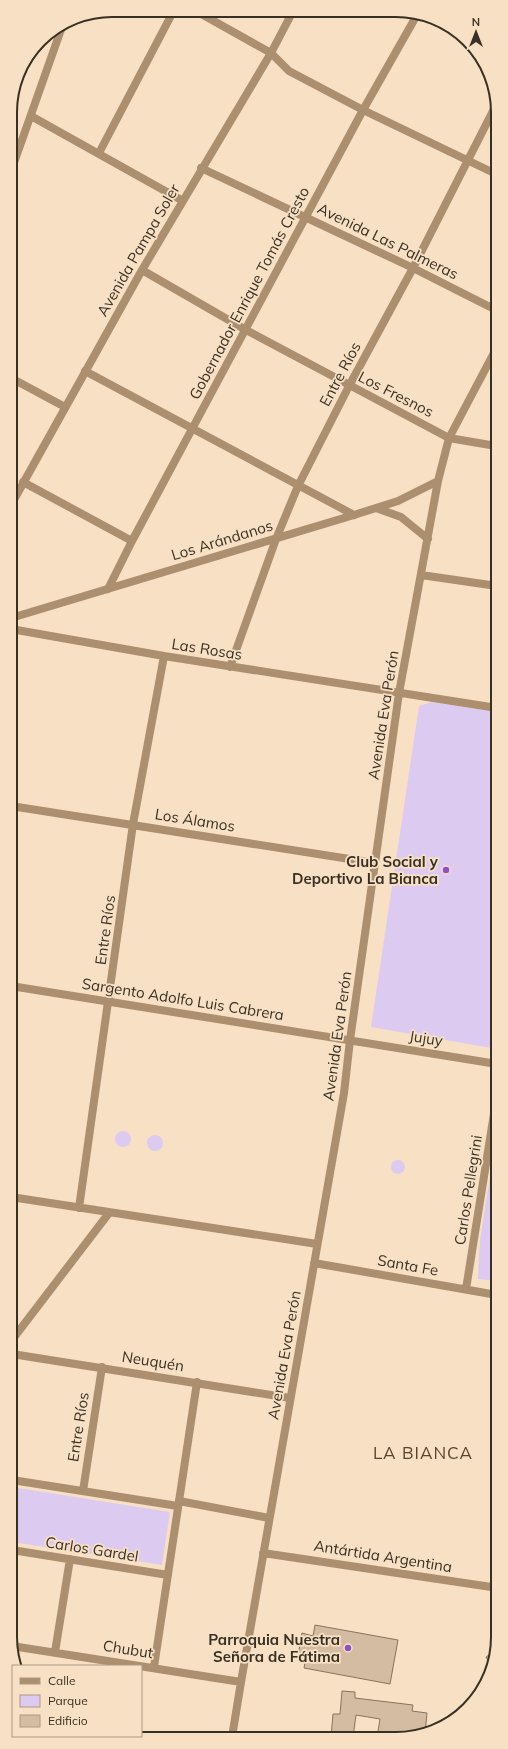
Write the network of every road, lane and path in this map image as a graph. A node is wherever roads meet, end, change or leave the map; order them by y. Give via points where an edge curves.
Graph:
1 (170, 17) edge
2 (207, 17) edge
3 (290, 17) edge
4 (415, 19) edge
5 (60, 32) edge
6 (271, 53) junction
7 (363, 110) junction
8 (491, 115) edge
9 (31, 116) junction
10 (99, 153) junction
11 (17, 155) edge
12 (468, 160) junction
13 (201, 168) junction
14 (491, 172) edge
15 (183, 201) junction
16 (306, 218) junction
17 (413, 268) junction
18 (142, 270) junction
19 (491, 307) edge
20 (246, 330) junction
21 (491, 358) edge
22 (85, 371) junction
23 (17, 382) edge
24 (349, 386) junction
25 (66, 407) junction
26 (192, 429) junction
27 (449, 438) junction
28 (491, 445) edge
29 (23, 482) junction
30 (438, 482) junction
31 (298, 486) junction
32 (17, 494) edge
33 (376, 508) junction
34 (354, 515) junction
35 (276, 539) junction
36 (428, 539) junction
37 (132, 541) junction
38 (421, 575) junction
39 (491, 585) edge
40 (108, 589) junction
41 (17, 616) edge
42 (17, 630) edge
43 (164, 656) junction
44 (230, 667) junction
45 (399, 693) junction
46 (491, 707) edge
47 (17, 807) edge
48 (133, 824) junction
49 (375, 863) junction
50 (17, 987) edge
51 (109, 1002) junction
52 (350, 1040) junction
53 (491, 1063) edge
54 (491, 1133) edge
55 (17, 1198) edge
56 (79, 1208) junction
57 (109, 1213) junction
58 (317, 1244) junction
59 (314, 1263) junction
60 (466, 1289) junction
61 (491, 1294) edge
62 (17, 1333) edge
63 (17, 1355) edge
64 (102, 1367) junction
65 (197, 1382) junction
66 (290, 1398) junction
67 (17, 1481) edge
68 (83, 1491) junction
69 (179, 1504) junction
70 (269, 1518) junction
71 (17, 1551) edge
72 (263, 1553) junction
73 (70, 1559) junction
74 (168, 1575) junction
75 (491, 1587) edge
76 (18, 1647) edge
77 (55, 1652) junction
78 (135, 1665) edge
79 (142, 1666) edge
80 (154, 1668) junction
81 (241, 1682) junction
82 (233, 1732) edge

1 - 10 street
2 - 6 street
3 - 6 street, Avenida Pampa Soler
4 - 7 street, Gobernador Enrique Tomás Cresto
5 - 9 street
6 - 7 street via 289,71
6 - 13 street, Avenida Pampa Soler
7 - 12 street
7 - 16 street, Gobernador Enrique Tomás Cresto
8 - 12 street, Entre Ríos
9 - 10 street
9 - 11 street
10 - 15 street
12 - 14 street
12 - 17 street, Entre Ríos
13 - 15 street, Avenida Pampa Soler
13 - 16 street, Avenida Las Palmeras
15 - 18 street, Avenida Pampa Soler
16 - 17 street, Avenida Las Palmeras
16 - 20 street, Gobernador Enrique Tomás Cresto
17 - 19 street, Avenida Las Palmeras
17 - 24 street, Entre Ríos
18 - 20 street, Los Fresnos
18 - 22 street, Avenida Pampa Soler
20 - 24 street, Los Fresnos
20 - 26 street, Gobernador Enrique Tomás Cresto
21 - 27 street, Avenida Eva Perón
22 - 25 street, Avenida Pampa Soler
22 - 26 street
23 - 25 street
24 - 27 street, Los Fresnos
24 - 31 street, Entre Ríos
25 - 29 street, Avenida Pampa Soler
26 - 31 street
26 - 37 street, Gobernador Enrique Tomás Cresto
27 - 28 street, Los Fresnos
27 - 30 street, Avenida Eva Perón
29 - 32 street, Avenida Pampa Soler
29 - 37 street
30 - 33 street, Los Arándanos via 398,501
30 - 36 street, Avenida Eva Perón
31 - 34 street
31 - 35 street, Entre Ríos
33 - 34 street, Los Arándanos
33 - 36 street via 401,517
34 - 35 street, Los Arándanos
35 - 40 street, Los Arándanos
35 - 44 street, Entre Ríos
36 - 38 street, Avenida Eva Perón
37 - 40 street, Gobernador Enrique Tomás Cresto
38 - 39 street
38 - 45 street, Avenida Eva Perón
40 - 41 street, Los Arándanos
42 - 43 street, Las Rosas
43 - 44 street, Las Rosas
43 - 48 street, Entre Ríos
44 - 45 street, Las Rosas
45 - 46 street, Las Rosas
45 - 49 street, Avenida Eva Perón
47 - 48 street, Los Álamos
48 - 49 street, Los Álamos
48 - 51 street, Entre Ríos
49 - 52 street, Avenida Eva Perón
50 - 51 street, Sargento Adolfo Luis Cabrera
51 - 52 street, Sargento Adolfo Luis Cabrera
51 - 56 street, Entre Ríos
52 - 53 street, Jujuy
52 - 58 street, Avenida Eva Perón via 344,1093
54 - 60 street, Carlos Pellegrini
55 - 56 street
56 - 57 street
57 - 58 street
57 - 62 street
58 - 59 street, Avenida Eva Perón
59 - 60 street, Santa Fe
59 - 66 street, Avenida Eva Perón
60 - 61 street, Santa Fe
63 - 64 street, Neuquén
64 - 65 street, Neuquén
64 - 68 street, Entre Ríos
65 - 66 street, Neuquén
65 - 69 street
66 - 70 street, Avenida Eva Perón
67 - 68 street
68 - 69 street
69 - 70 street
69 - 74 street
70 - 72 street, Avenida Eva Perón
71 - 73 street, Carlos Gardel
72 - 75 street, Antártida Argentina
72 - 81 street, Avenida Eva Perón
73 - 74 street, Carlos Gardel
73 - 77 street
74 - 80 street
76 - 77 street, Chubut
77 - 78 street, Chubut
79 - 80 street, Chubut
80 - 81 street, Chubut
81 - 82 street, Avenida Eva Perón

